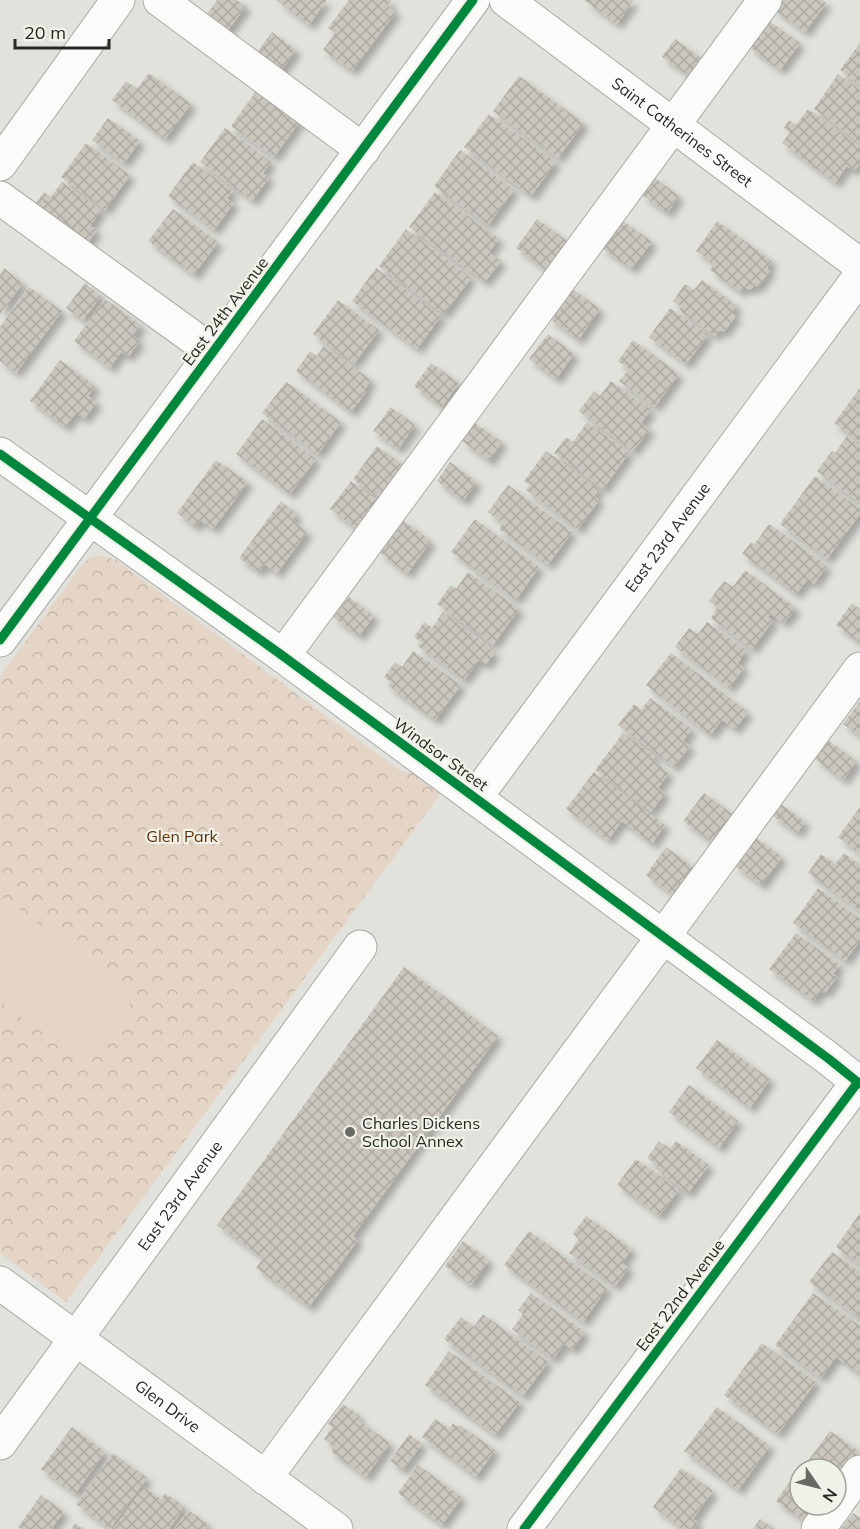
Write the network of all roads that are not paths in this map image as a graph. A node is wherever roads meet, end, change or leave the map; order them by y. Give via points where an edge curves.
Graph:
1 (118, 0) edge
2 (160, 0) edge
3 (473, 0) edge
4 (506, 0) edge
5 (765, 0) edge
6 (672, 124) junction
7 (363, 150) junction
8 (0, 164) edge
9 (0, 198) edge
10 (860, 264) edge
11 (860, 276) edge
12 (213, 352) junction
13 (0, 454) edge
14 (90, 518) junction
15 (0, 640) edge
16 (283, 656) junction
17 (860, 669) edge
18 (475, 798) junction
19 (662, 937) junction
20 (360, 947) dead end
21 (859, 1081) edge
22 (0, 1283) edge
23 (76, 1338) junction
24 (0, 1443) edge
25 (860, 1472) edge
26 (265, 1478) junction
27 (848, 1488) edge
28 (336, 1529) edge
29 (524, 1529) edge

1 - 8 street
2 - 7 street
3 - 7 street, East 24th Avenue
4 - 6 street, Saint Catherines Street
5 - 6 street
6 - 10 street, Saint Catherines Street
6 - 16 street
7 - 12 street, East 24th Avenue
9 - 12 street
11 - 18 street, East 23rd Avenue
12 - 14 street, East 24th Avenue
13 - 14 street, Windsor Street
14 - 15 street, East 24th Avenue
14 - 16 street, Windsor Street
16 - 18 street, Windsor Street
17 - 19 street
18 - 19 street, Windsor Street
19 - 21 street, Windsor Street
19 - 26 street
20 - 23 street, East 23rd Avenue
21 - 29 street, East 22nd Avenue
22 - 23 street, Glen Drive
23 - 24 street, East 23rd Avenue
23 - 26 street, Glen Drive
25 - 27 street
26 - 28 street, Glen Drive

